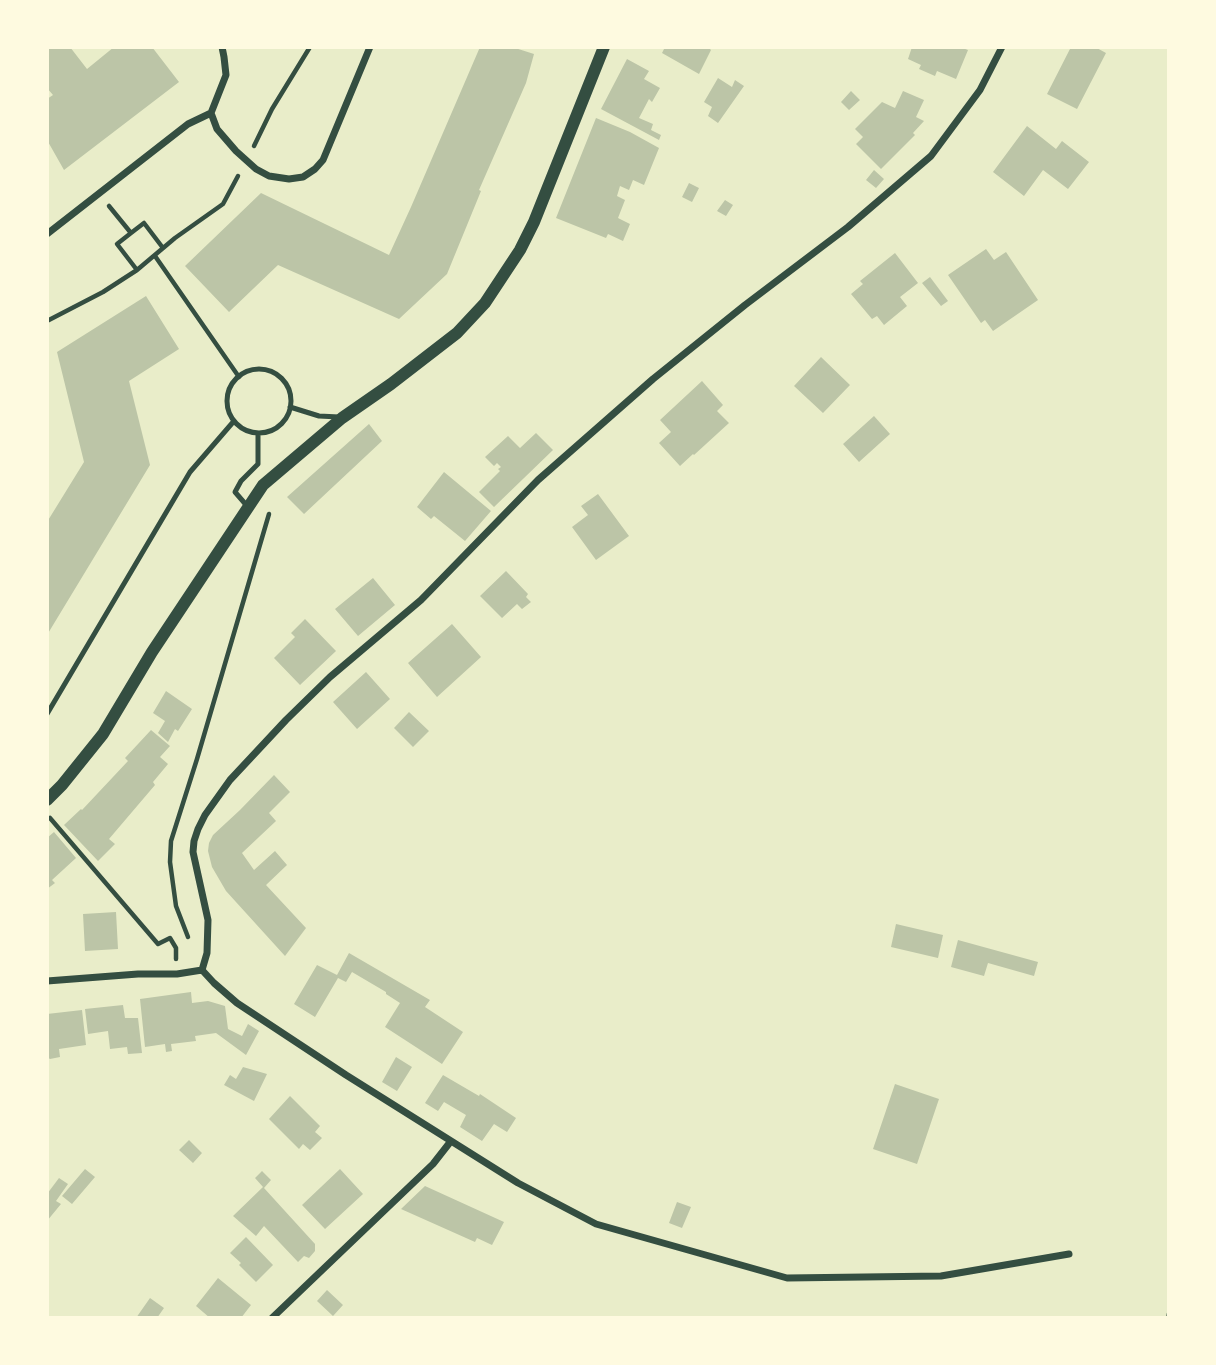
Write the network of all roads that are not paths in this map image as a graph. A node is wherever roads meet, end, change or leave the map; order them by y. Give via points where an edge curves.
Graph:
1 (222, 47) edge
2 (370, 47) edge
3 (604, 47) edge
4 (1002, 47) edge
5 (211, 113) junction
6 (47, 234) edge
7 (290, 407) junction
8 (342, 418) junction
9 (234, 421) junction
10 (258, 433) junction
11 (248, 507) junction
12 (47, 714) edge
13 (47, 800) edge
14 (202, 970) junction
15 (47, 981) edge
16 (451, 1140) junction
17 (1069, 1254) dead end
18 (272, 1318) edge

1 - 5 street via 226,75
2 - 5 street via 323,160 303,177 269,176 256,169 217,129
3 - 8 street via 534,222 485,303 457,333
4 - 14 street via 979,90 931,156 653,379 538,480 421,600 330,677 237,771 205,816 194,841 208,920
5 - 6 street via 188,124
7 - 8 lane
7 - 9 lane via 287,386 274,372 254,370 230,388 227,401
7 - 10 lane via 282,424
8 - 11 street via 262,485
9 - 10 lane
9 - 12 lane via 190,472
10 - 11 lane via 258,464 234,492
11 - 13 street via 103,734
14 - 15 street
14 - 16 street via 237,1003
16 - 17 street via 518,1183 596,1224 787,1278 941,1276
16 - 18 street via 427,1170

